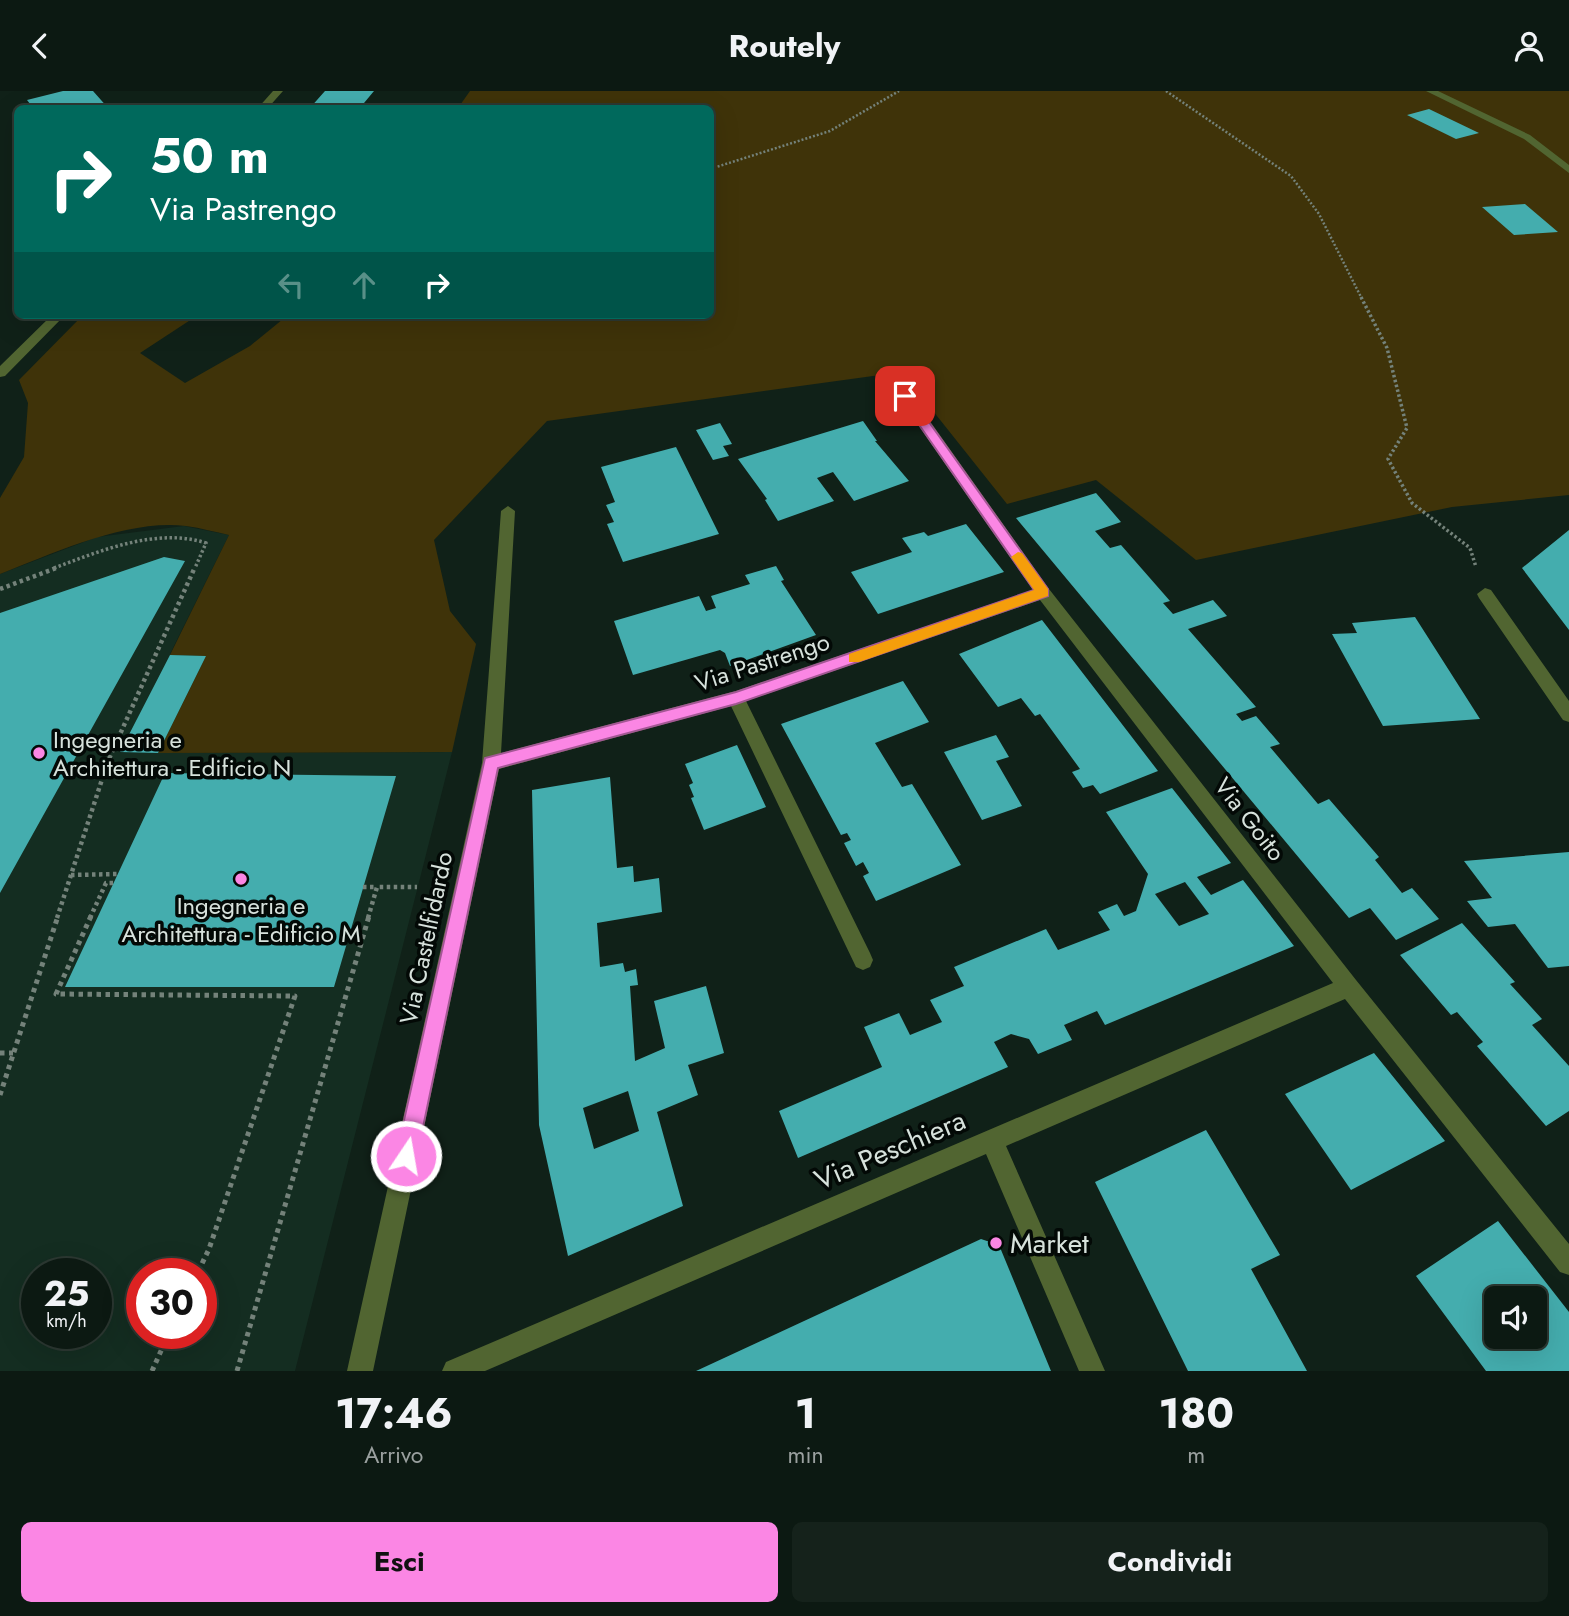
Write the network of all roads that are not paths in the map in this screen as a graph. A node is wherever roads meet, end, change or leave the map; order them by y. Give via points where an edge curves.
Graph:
1 (278, 91) edge
2 (1431, 91) edge
3 (265, 105) edge
4 (1569, 170) edge
5 (55, 319) edge
6 (0, 373) edge
7 (905, 396) dead end
8 (508, 511) dead end
9 (1043, 593) junction
10 (1485, 594) road end
11 (736, 698) junction
12 (1569, 715) edge
13 (491, 763) junction
14 (863, 960) dead end
15 (1349, 987) junction
16 (991, 1139) junction
17 (1569, 1263) edge
18 (360, 1371) edge
19 (455, 1371) edge
20 (1092, 1371) edge

1 - 3 street
2 - 4 street via 1527,137
5 - 6 street
7 - 9 street, Via Goito
8 - 13 street, Via Castelfidardo
9 - 11 street, Via Pastrengo
9 - 15 street, Via Goito
10 - 12 street
11 - 13 street, Via Pastrengo
11 - 14 street
13 - 18 street, Via Castelfidardo
15 - 16 street, Via Peschiera
15 - 17 street, Via Goito
16 - 19 street, Via Peschiera
16 - 20 street

